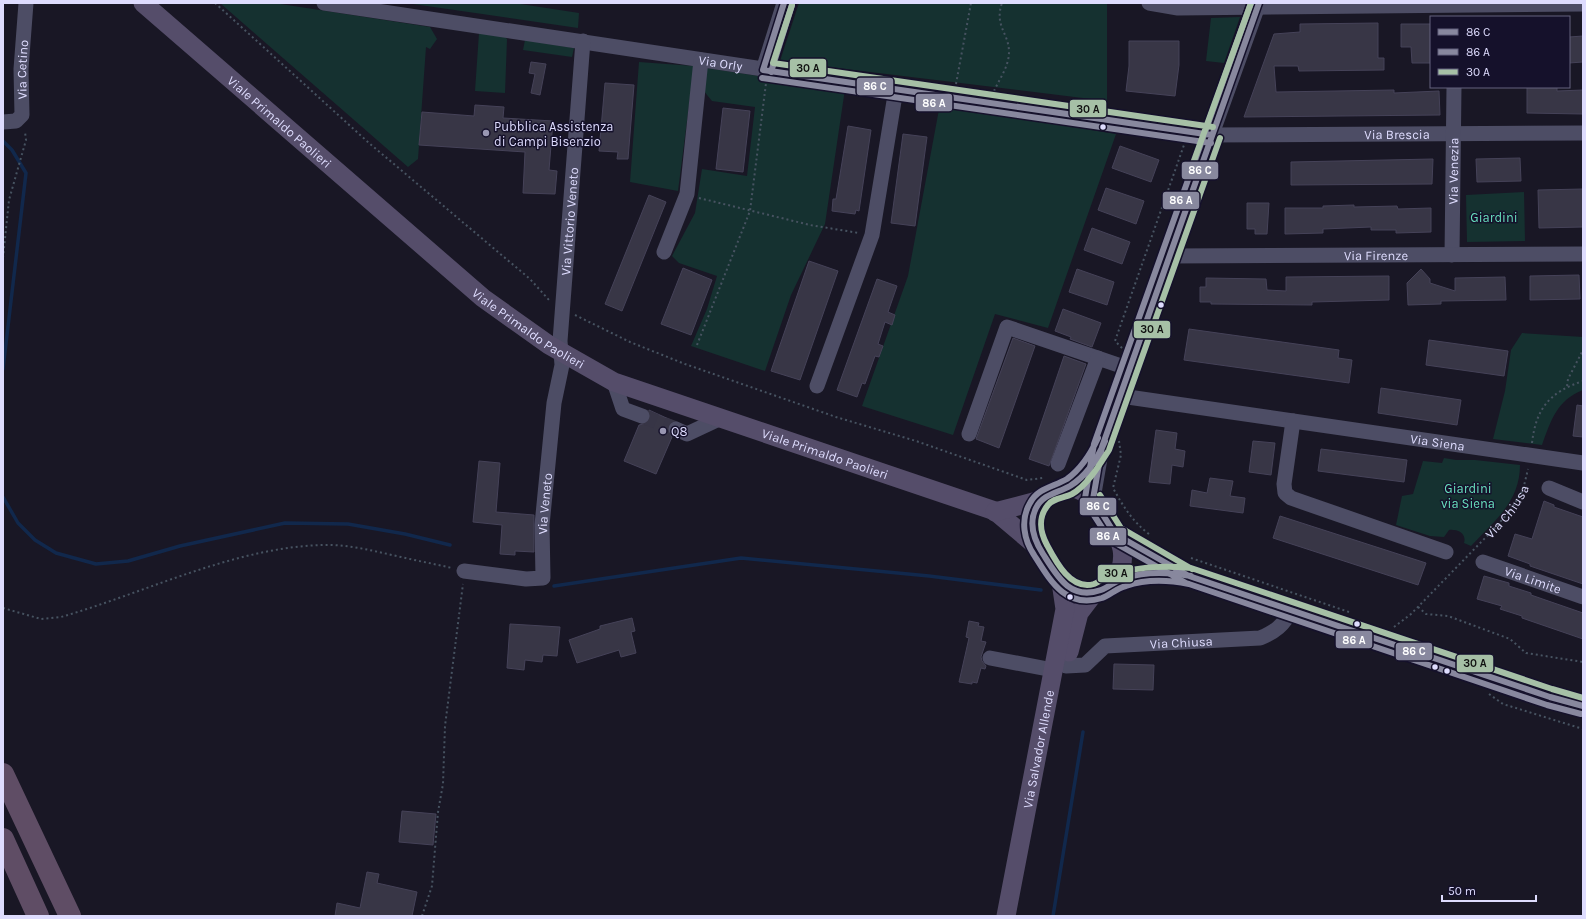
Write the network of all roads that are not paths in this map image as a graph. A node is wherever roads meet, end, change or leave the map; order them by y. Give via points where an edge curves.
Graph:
1 (26, 3) edge
2 (143, 3) edge
3 (324, 3) edge
4 (784, 3) edge
5 (1149, 3) edge
6 (1583, 4) edge
7 (1258, 5) edge
8 (388, 8) edge
9 (1455, 8) edge
10 (583, 42) junction
11 (701, 60) junction
12 (763, 70) junction
13 (1454, 88) edge
14 (896, 89) junction
15 (3, 122) edge
16 (1583, 133) edge
17 (1454, 134) junction
18 (1212, 135) junction
19 (664, 252) dead end
20 (1583, 254) edge
21 (1452, 255) junction
22 (1168, 256) junction
23 (562, 353) junction
24 (1098, 358) junction
25 (1124, 367) junction
26 (614, 382) junction
27 (817, 386) dead end
28 (1121, 396) junction
29 (642, 416) tunnel mouth
30 (719, 419) junction
31 (1293, 421) junction
32 (676, 429) tunnel mouth
33 (969, 434) dead end
34 (1102, 447) junction
35 (1583, 463) edge
36 (1058, 464) dead end
37 (1068, 487) junction
38 (1549, 488) dead end
39 (1093, 499) junction
40 (1041, 500) junction
41 (1583, 502) edge
42 (995, 512) junction
43 (1115, 534) junction
44 (1040, 549) junction
45 (1446, 552) dead end
46 (1483, 562) dead end
47 (464, 571) road end
48 (1188, 576) junction
49 (1116, 581) junction
50 (1061, 582) junction
51 (1095, 592) junction
52 (1583, 597) edge
53 (1291, 610) junction
54 (990, 658) dead end
55 (1059, 668) junction
56 (1494, 678) junction
57 (1583, 694) edge
58 (1583, 706) edge
59 (1583, 719) edge
60 (3, 774) edge
61 (3, 839) edge
62 (38, 916) edge
63 (70, 916) edge
64 (1006, 916) edge
65 (1019, 916) edge

1 - 15 street, Via Cetino via 21,69 22,115 16,121
2 - 23 main road, Viale Primaldo Paolieri via 483,298
3 - 8 street, Via Orly
4 - 12 street
5 - 7 street via 1178,8
6 - 9 street
7 - 9 street
7 - 18 street
8 - 10 street, Via Orly
10 - 11 street, Via Orly
10 - 23 street, Via Vittorio Veneto via 560,341
11 - 12 street, Via Orly
11 - 19 street via 687,194
12 - 14 street, Via Orly
13 - 17 street, Via Venezia
14 - 18 street, Via Orly
14 - 27 street via 872,235
16 - 17 street, Via Brescia
17 - 18 street, Via Brescia
17 - 21 street, Via Venezia
18 - 22 street
20 - 21 street, Via Firenze
21 - 22 street, Via Firenze
22 - 25 street
23 - 26 main road, Viale Primaldo Paolieri
23 - 47 street, Via Veneto via 554,403 542,525 543,578 526,579
24 - 25 street
24 - 33 street via 1007,327
24 - 36 street
25 - 28 street
26 - 29 street via 623,409
26 - 30 main road, Viale Primaldo Paolieri
28 - 31 street, Via Siena
28 - 34 street
30 - 32 street via 688,434
30 - 42 main road, Viale Primaldo Paolieri
31 - 35 street, Via Siena
31 - 45 street via 1284,484 1285,494 1299,502
34 - 37 street via 1083,474
34 - 39 street
37 - 39 main road
37 - 40 main road via 1055,491
38 - 41 street
39 - 43 main road
40 - 42 main road
40 - 44 main road, Viale Primaldo Paolieri via 1034,513 1032,527
42 - 44 main road, Viale Primaldo Paolieri
43 - 48 main road
43 - 49 main road via 1122,546 1123,555
44 - 50 main road, Viale Primaldo Paolieri
46 - 52 street, Via Limite
48 - 49 main road via 1155,573
48 - 53 main road
49 - 51 main road
50 - 51 main road via 1077,591
50 - 55 main road, Via Salvador Allende via 1065,609
51 - 55 main road, Via Salvador Allende via 1079,613
53 - 55 street, Via Chiusa via 1286,621 1260,638 1105,646 1085,665
53 - 56 main road
54 - 55 street, Via Chiusa
55 - 64 main road, Via Salvador Allende
55 - 65 main road, Via Salvador Allende
56 - 57 main road via 1522,679
56 - 58 main road
56 - 59 main road via 1524,700
60 - 63 highway
61 - 62 highway

